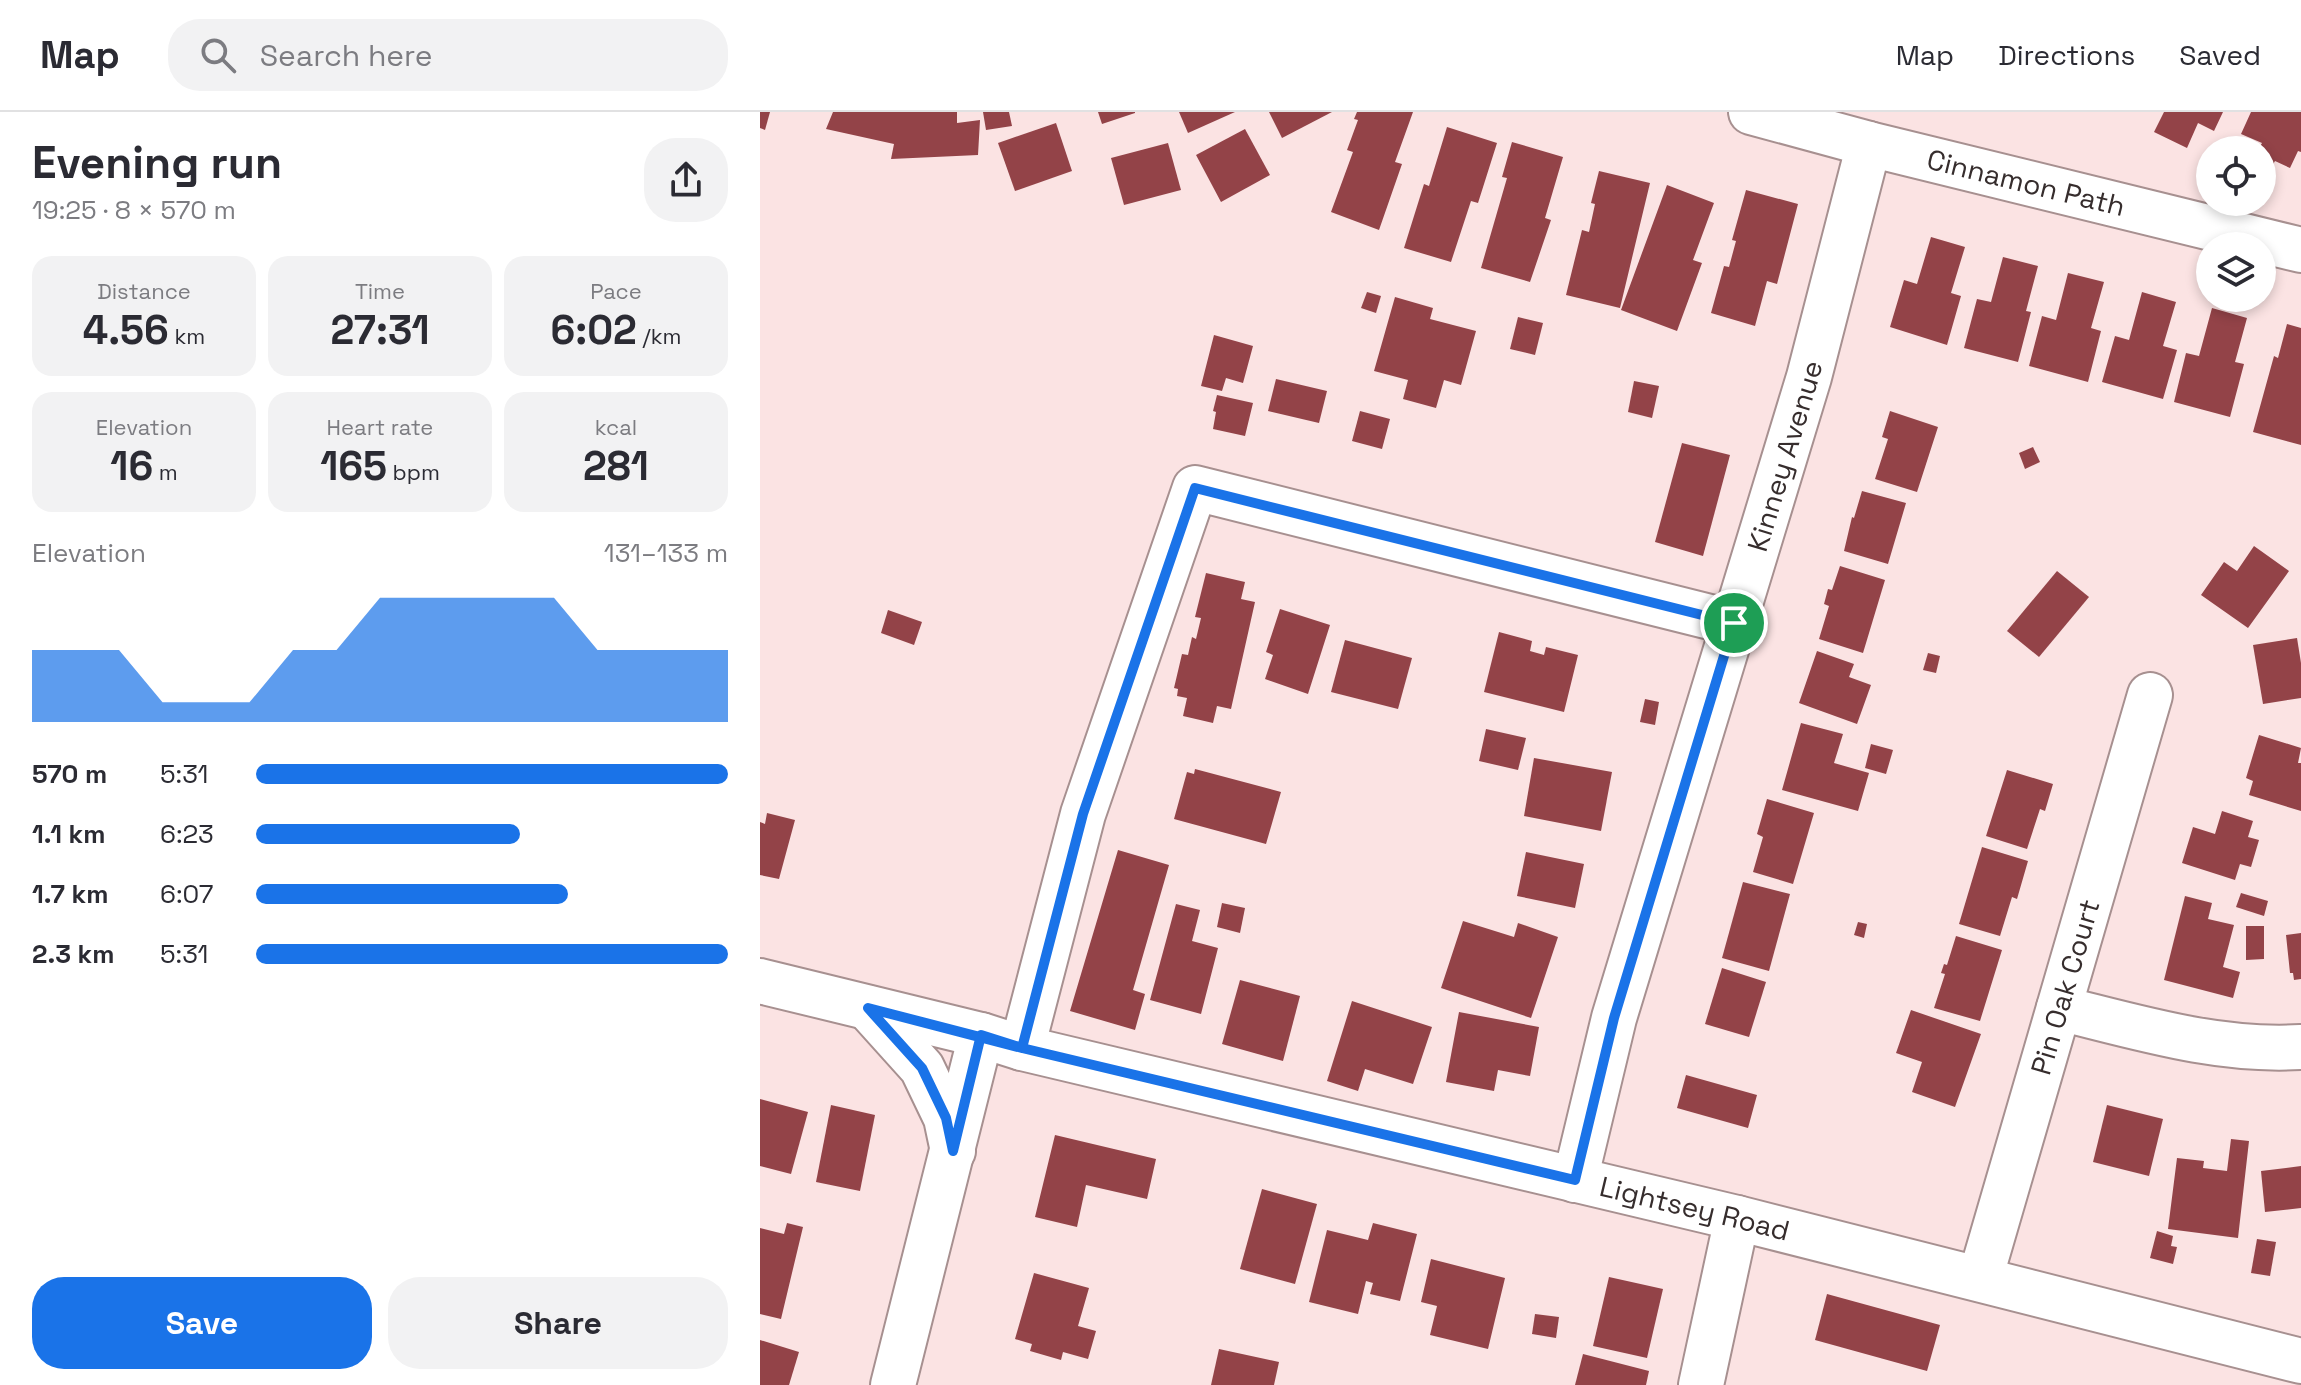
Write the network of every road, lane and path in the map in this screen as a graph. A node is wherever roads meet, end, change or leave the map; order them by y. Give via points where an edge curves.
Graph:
1 (1751, 112) edge
2 (1869, 144) junction
3 (2301, 250) edge
4 (1734, 623) junction
5 (2150, 695) dead end
6 (760, 981) edge
7 (868, 1008) junction
8 (2059, 1008) junction
9 (981, 1035) junction
10 (2301, 1047) edge
11 (1022, 1048) junction
12 (953, 1151) junction
13 (1575, 1180) junction
14 (1737, 1218) junction
15 (1980, 1279) junction
16 (2301, 1361) edge
17 (893, 1385) edge
18 (1701, 1385) edge

1 - 2 street, Cinnamon Path
2 - 3 street, Cinnamon Path
2 - 4 street, Kinney Avenue via 1809,377
4 - 11 street via 1195,488 1083,814
4 - 13 street, Kinney Avenue via 1614,1018
5 - 8 street, Pin Oak Court
6 - 7 street, Lightsey Road
7 - 9 street, Lightsey Road
7 - 12 street via 922,1068 946,1118
8 - 10 street via 2206,1044
8 - 15 street, Pin Oak Court
9 - 11 street, Lightsey Road
9 - 12 street
11 - 13 street, Lightsey Road
12 - 17 street
13 - 14 street, Lightsey Road
14 - 15 street, Lightsey Road
14 - 18 street
15 - 16 street, Lightsey Road

